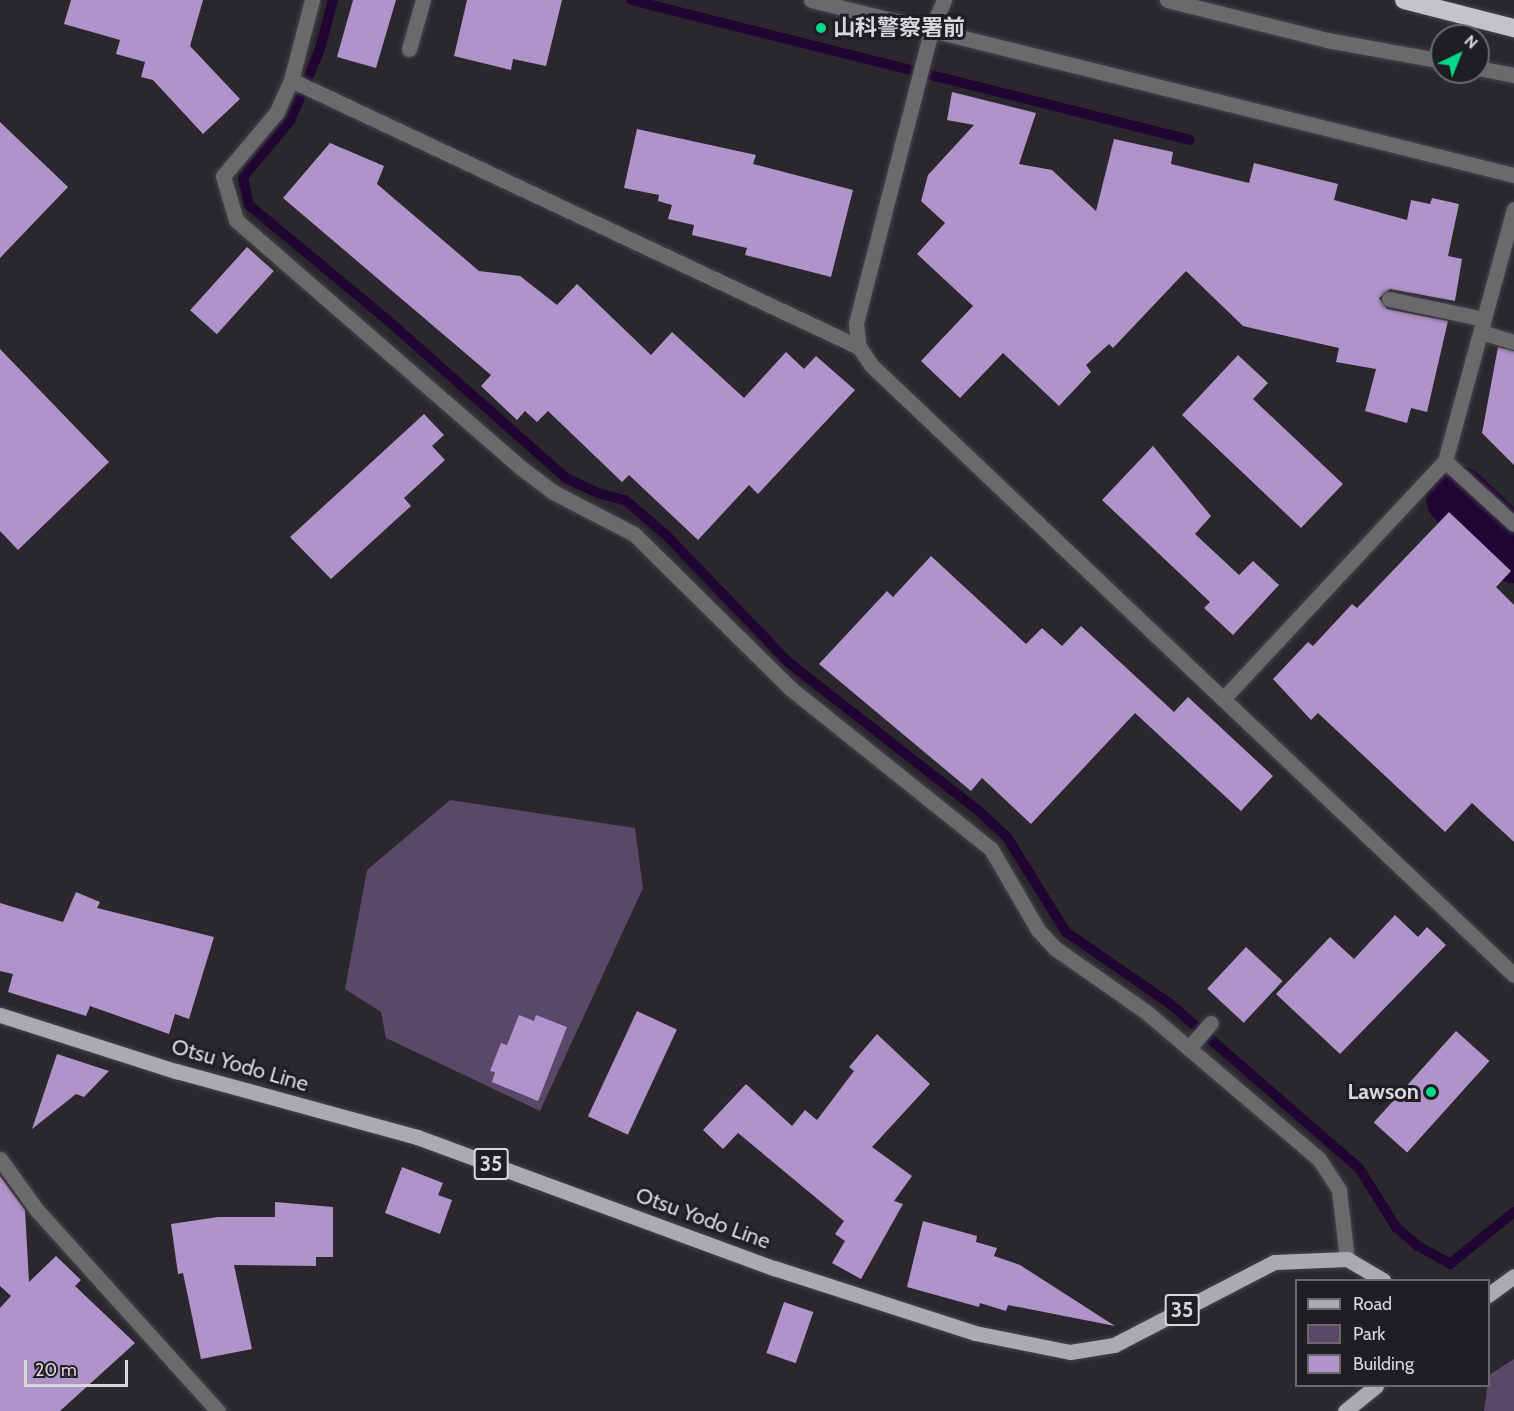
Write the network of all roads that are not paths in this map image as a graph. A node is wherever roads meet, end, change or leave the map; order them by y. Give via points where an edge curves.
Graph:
1 (312, 0) edge
2 (423, 0) edge
3 (811, 0) edge
4 (944, 0) edge
5 (1167, 0) edge
6 (1404, 0) edge
7 (1514, 28) edge
8 (932, 31) junction
9 (409, 49) dead end
10 (1430, 59) edge
11 (1490, 70) edge
12 (1514, 75) edge
13 (291, 80) junction
14 (1514, 175) edge
15 (1514, 209) edge
16 (1389, 299) dead end
17 (1482, 326) junction
18 (1514, 342) edge
19 (858, 347) junction
20 (1445, 461) junction
21 (1514, 524) edge
22 (1223, 699) junction
23 (1514, 975) edge
24 (0, 1015) edge
25 (1211, 1023) dead end
26 (1192, 1044) junction
27 (0, 1159) edge
28 (1347, 1259) junction
29 (1514, 1276) edge
30 (1380, 1279) edge
31 (1490, 1294) edge
32 (1375, 1387) edge
33 (218, 1411) edge
34 (1345, 1411) edge

1 - 13 street
2 - 9 street
3 - 8 street
4 - 8 street
5 - 10 street via 1327,40
6 - 7 highway
8 - 14 street
8 - 19 street via 856,324
11 - 12 street
13 - 19 street
13 - 26 street via 276,112 223,176 236,220 520,467 553,492 634,534 782,680 991,849 1038,930 1056,949
15 - 17 street
16 - 17 street
17 - 18 street
17 - 20 street
19 - 22 street via 871,365
20 - 21 street
20 - 22 street
22 - 23 street
24 - 28 main road, Otsu Yodo Line / 35 via 176,1071 417,1137 774,1268 975,1333 1070,1352 1114,1345 1274,1262
25 - 26 street
26 - 28 street via 1319,1159 1339,1190
27 - 33 street via 36,1209
28 - 30 main road
29 - 31 main road
32 - 34 main road

